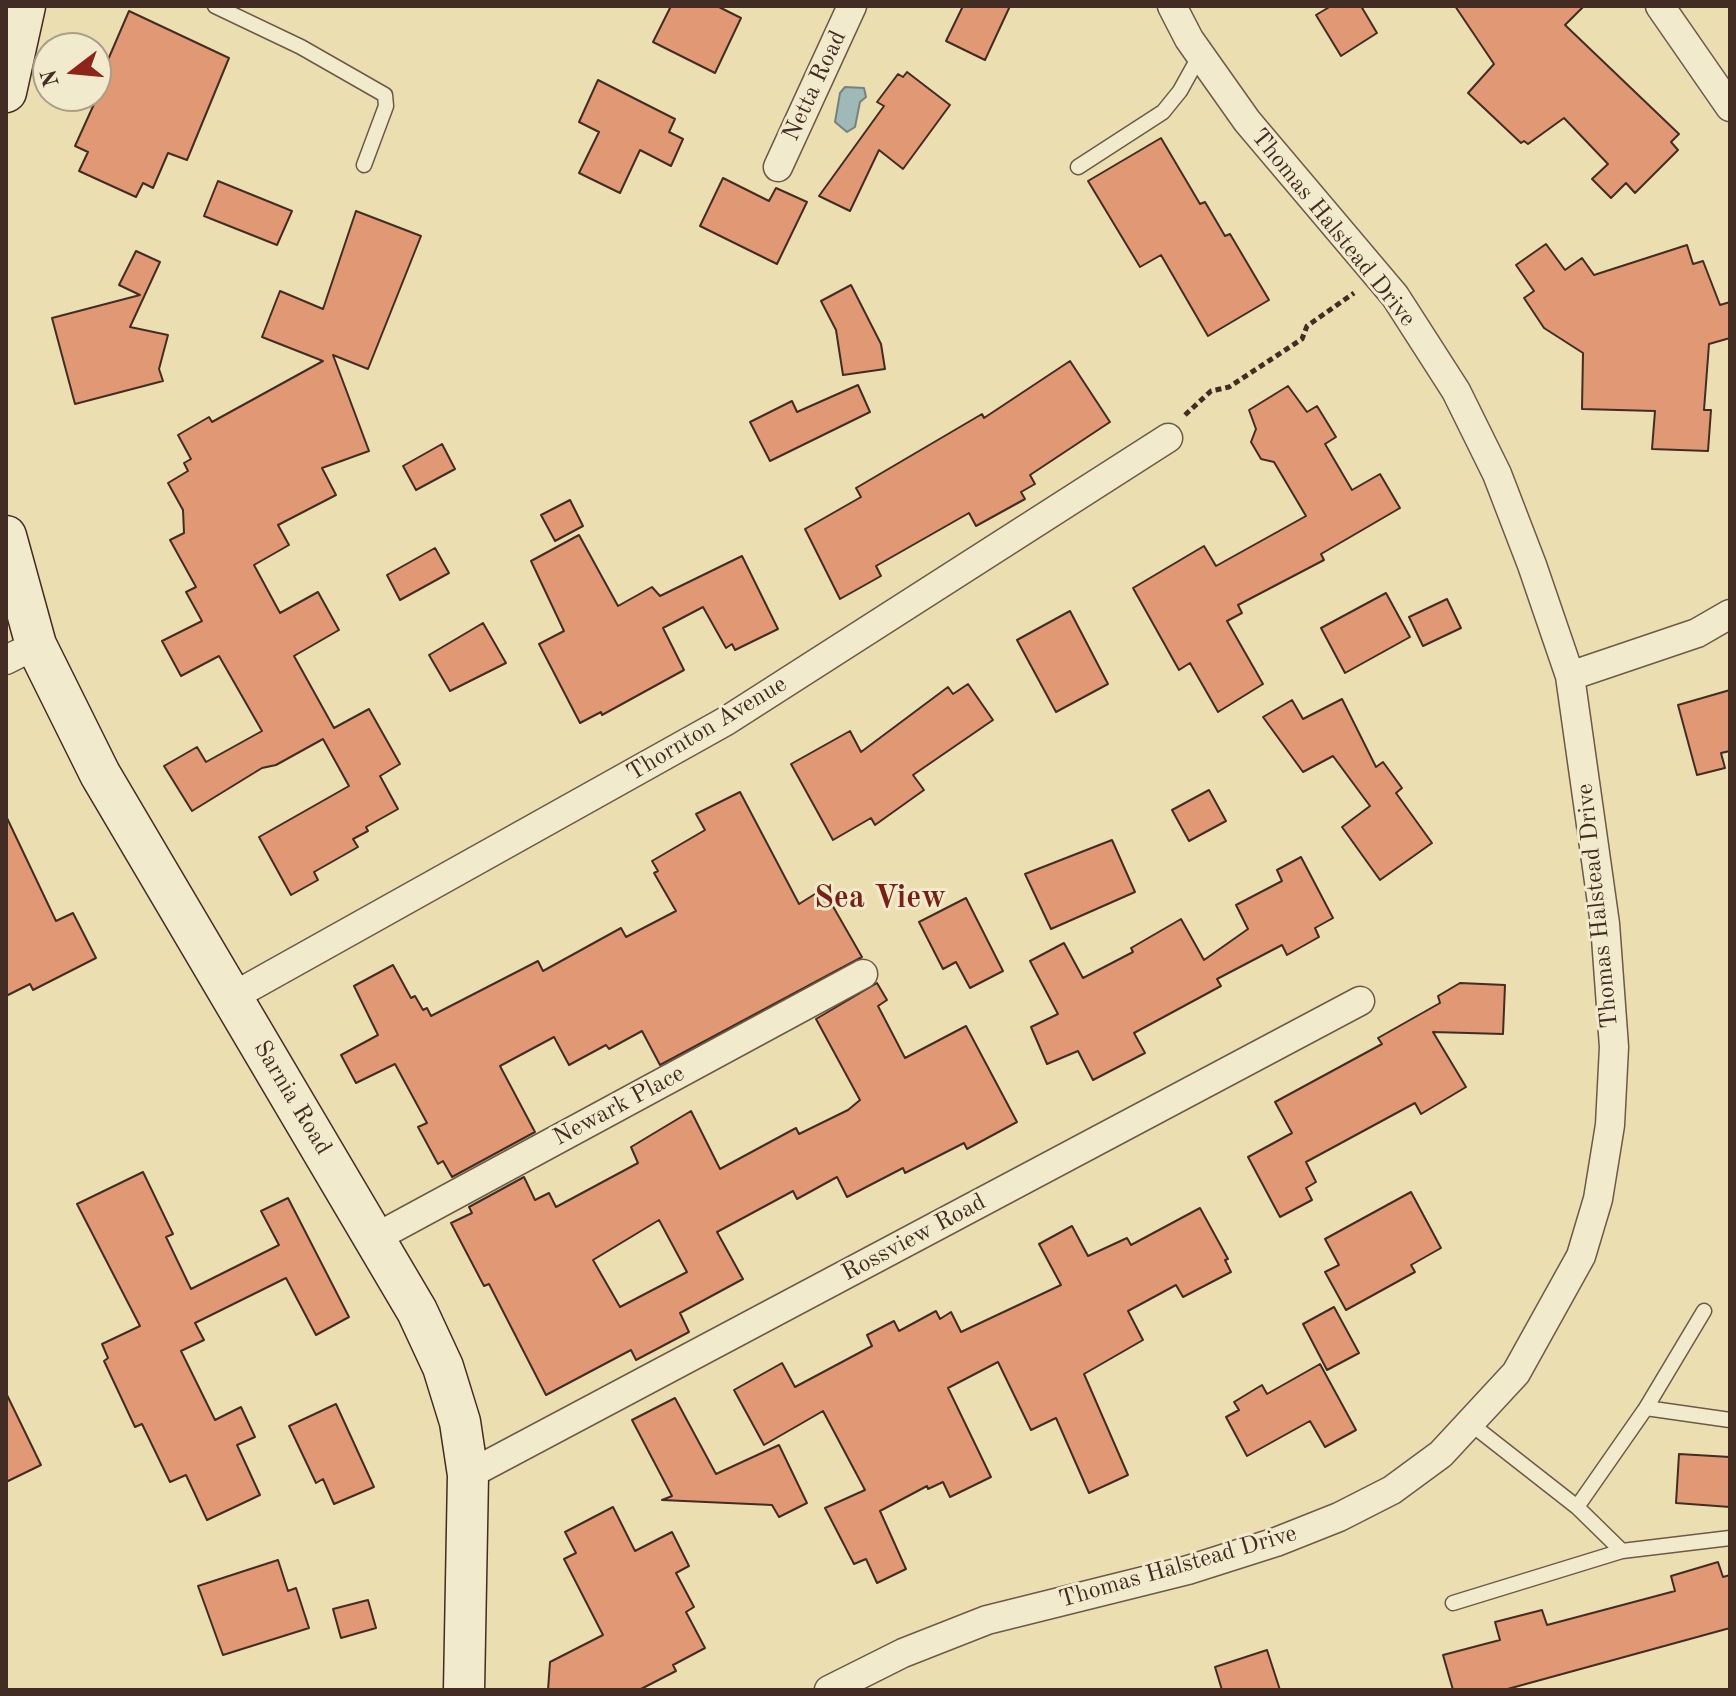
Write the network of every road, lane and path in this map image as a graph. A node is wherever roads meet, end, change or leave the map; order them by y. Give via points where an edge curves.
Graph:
1 (25, 6) edge
2 (215, 6) edge
3 (852, 6) edge
4 (1172, 6) edge
5 (1660, 6) edge
6 (1200, 55) junction
7 (6, 92) edge
8 (1730, 107) edge
9 (364, 165) dead end
10 (778, 167) dead end
11 (1078, 167) dead end
12 (1357, 291) dead end
13 (1168, 438) joint
14 (6, 536) edge
15 (1730, 614) edge
16 (21, 652) edge
17 (1570, 676) junction
18 (863, 974) dead end
19 (232, 997) junction
20 (1360, 1001) dead end
21 (375, 1238) junction
22 (1704, 1311) dead end
23 (1646, 1408) junction
24 (1730, 1420) edge
25 (1471, 1424) junction
26 (468, 1475) junction
27 (1577, 1507) junction
28 (1730, 1538) edge
29 (1622, 1551) junction
30 (1453, 1603) dead end
31 (464, 1690) edge
32 (829, 1690) edge

1 - 7 main road
2 - 9 lane via 385,95 386,106
3 - 10 street, Netta Road
4 - 6 street, Thomas Halstead Drive
5 - 8 street
6 - 11 lane via 1163,112
6 - 17 street, Thomas Halstead Drive via 1247,121 1395,296 1456,391 1497,474
12 - 13 path via 1307,326 1302,339 1192,405
13 - 19 street, Thornton Avenue via 726,721
14 - 16 main road, Sarnia Road
15 - 17 street via 1697,633
16 - 19 main road, Sarnia Road
17 - 25 street, Thomas Halstead Drive via 1605,924 1614,1047 1610,1125 1598,1199 1581,1256 1516,1373
18 - 21 street, Newark Place
19 - 21 main road, Sarnia Road
20 - 26 street, Rossview Road
21 - 26 main road, Sarnia Road via 443,1367 460,1422
22 - 23 lane
23 - 24 lane
23 - 27 lane
25 - 27 lane
25 - 32 street, Thomas Halstead Drive via 1392,1490 1339,1517 1188,1570 987,1620 889,1659
26 - 31 main road, Sarnia Road
27 - 29 lane
28 - 29 lane
29 - 30 lane

